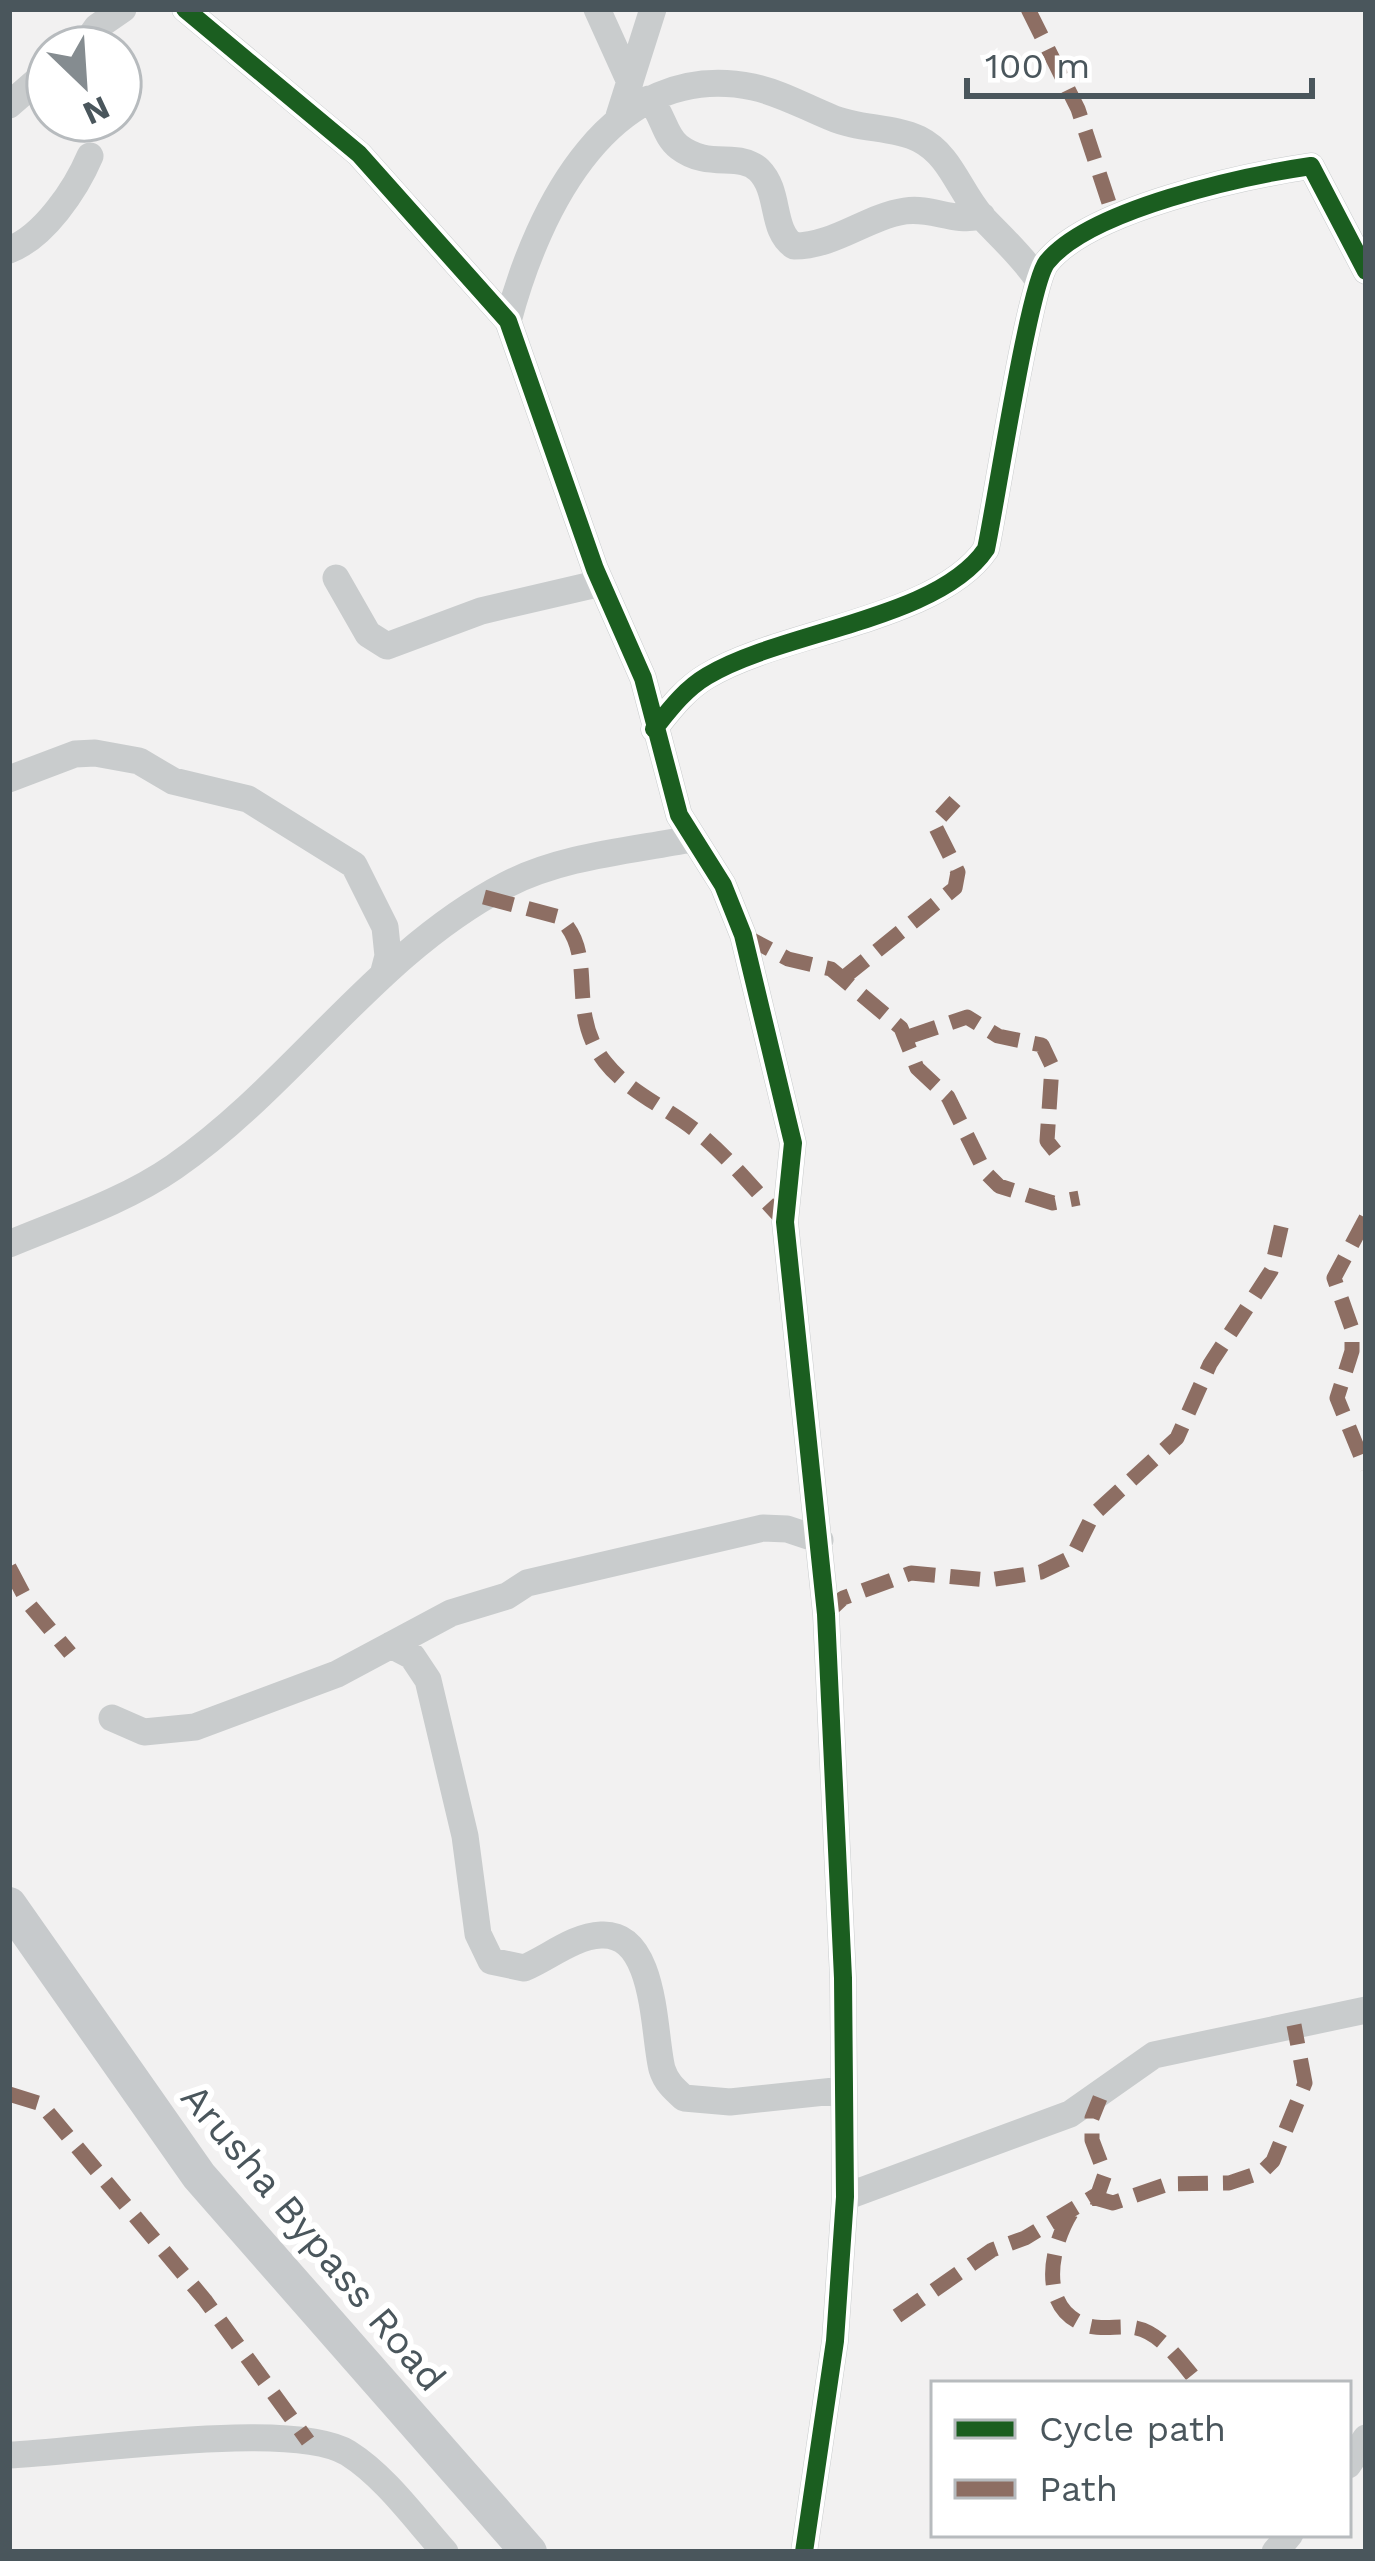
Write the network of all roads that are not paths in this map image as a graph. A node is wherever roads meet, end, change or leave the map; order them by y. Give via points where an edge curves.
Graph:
1 (184, 9) edge
2 (597, 9) edge
3 (653, 9) edge
4 (640, 90) junction
5 (90, 156) dead end
6 (982, 216) junction
7 (9, 250) edge
8 (1366, 271) edge
9 (1037, 278) junction
10 (508, 321) junction
11 (336, 578) dead end
12 (601, 583) junction
13 (654, 729) junction
14 (9, 779) edge
15 (691, 839) junction
16 (383, 975) junction
17 (9, 1244) edge
18 (820, 1540) junction
19 (391, 1645) junction
20 (112, 1718) dead end
21 (9, 1905) edge
22 (1366, 2010) edge
23 (844, 2090) junction
24 (844, 2198) junction
25 (9, 2455) edge
26 (446, 2552) edge
27 (530, 2552) edge
28 (804, 2552) edge

1 - 10 street via 358,154
2 - 4 street
3 - 4 street
4 - 6 street via 752,87 862,128 907,134 948,163
4 - 6 street via 681,149 707,162 736,159 757,168 794,246 901,212
4 - 10 street via 540,224
5 - 7 street via 70,200
6 - 9 street
8 - 9 street via 1310,166 1136,208 1069,242
9 - 13 street via 991,528 976,563 940,590 709,674
10 - 12 street
11 - 12 street via 368,634 387,646 482,611
12 - 13 street via 643,678
13 - 15 street
14 - 16 street via 95,753 248,800 354,865 385,927
15 - 16 street via 540,869 416,942
15 - 18 street via 740,923 793,1143 786,1243
16 - 17 street via 176,1166
18 - 19 street via 763,1528 559,1572
18 - 23 street
19 - 20 street via 337,1674 195,1726 144,1732
19 - 23 street via 412,1655 428,1680 465,1836 478,1934 491,1961 524,1968 574,1942 620,1938 644,1973 662,2068 684,2098 730,2102
21 - 27 main road, Arusha Bypass Road via 199,2176
22 - 24 street via 1154,2055 1070,2114
23 - 24 street
24 - 28 street via 829,2404
25 - 26 street via 217,2441 326,2443 364,2466

